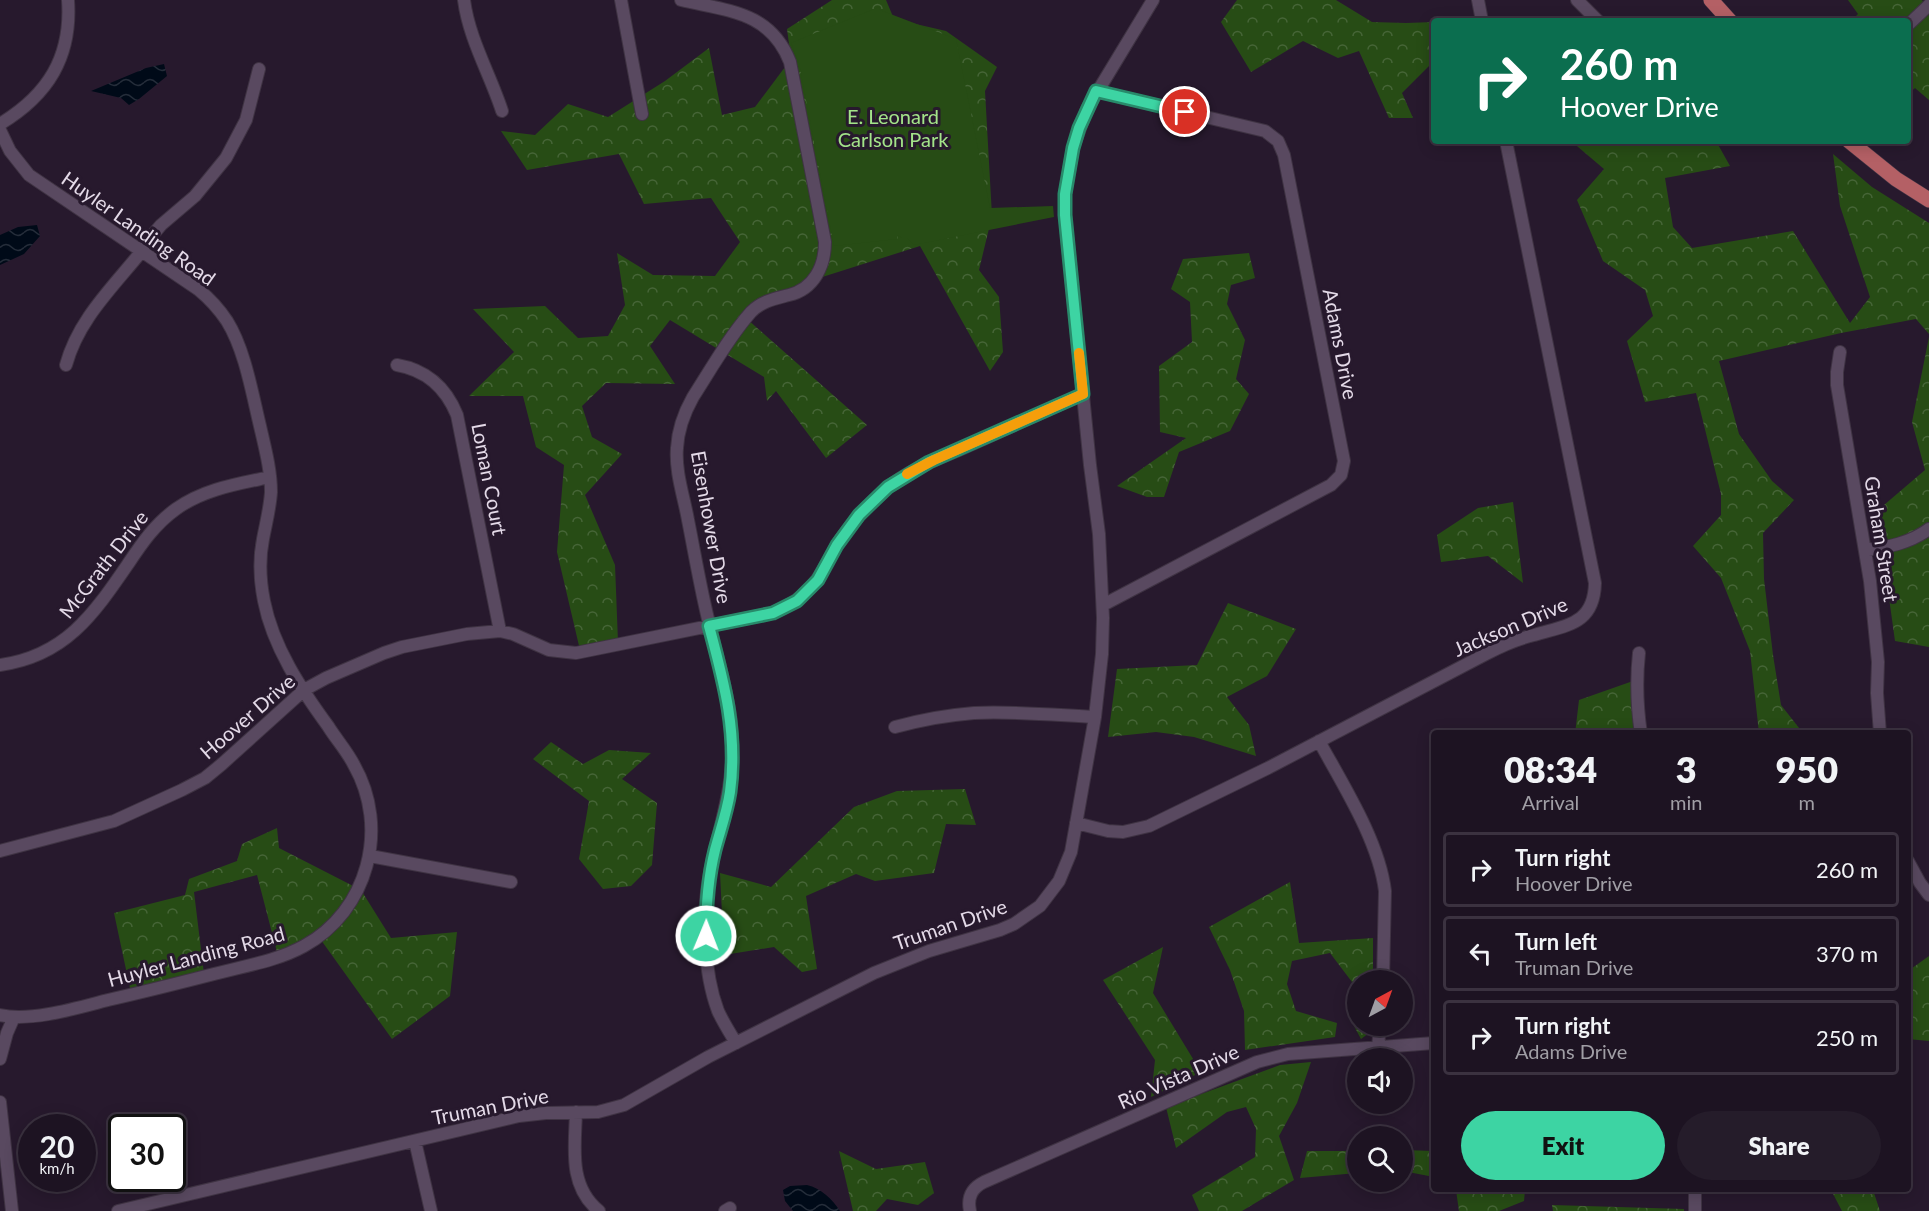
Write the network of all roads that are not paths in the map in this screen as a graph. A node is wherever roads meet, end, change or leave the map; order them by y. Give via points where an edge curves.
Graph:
1 (68, 0) edge
2 (464, 0) edge
3 (621, 0) edge
4 (681, 0) edge
5 (1153, 0) edge
6 (1478, 0) edge
7 (1577, 0) edge
8 (1711, 0) edge
9 (1929, 5) edge
10 (1481, 18) edge
11 (1595, 18) edge
12 (1727, 18) edge
13 (1911, 22) edge
14 (259, 69) dead end
15 (1096, 91) junction
16 (502, 111) dead end
17 (642, 114) dead end
18 (0, 124) edge
19 (0, 130) edge
20 (1507, 144) edge
21 (1854, 144) edge
22 (1929, 200) edge
23 (140, 251) junction
24 (1840, 352) dead end
25 (66, 365) dead end
26 (397, 365) dead end
27 (1083, 394) junction
28 (270, 477) junction
29 (1929, 529) edge
30 (1866, 550) junction
31 (1103, 605) junction
32 (709, 626) junction
33 (500, 631) junction
34 (1639, 653) dead end
35 (0, 665) edge
36 (304, 690) junction
37 (1095, 717) junction
38 (895, 727) dead end
39 (1640, 730) edge
40 (1881, 730) edge
41 (1319, 741) junction
42 (1076, 823) junction
43 (0, 851) edge
44 (370, 856) junction
45 (1911, 866) edge
46 (511, 882) dead end
47 (1929, 895) edge
48 (1383, 970) edge
49 (0, 1015) edge
50 (14, 1017) junction
51 (1379, 1036) edge
52 (736, 1043) junction
53 (1431, 1043) edge
54 (1378, 1047) junction
55 (0, 1059) edge
56 (0, 1102) edge
57 (576, 1112) junction
58 (415, 1141) junction
59 (1695, 1192) edge
60 (12, 1211) edge
61 (118, 1211) edge
62 (431, 1211) edge
63 (599, 1211) edge
64 (969, 1211) edge
65 (1695, 1211) edge

1 - 18 street via 67,37 55,71 37,97
2 - 16 street via 471,31
3 - 17 street
4 - 32 street, Eisenhower Drive via 753,18 772,32 785,51 825,242 823,262 814,279 798,292 768,300 751,312 693,397 681,423 678,466
5 - 15 street, Truman Drive
6 - 10 street
7 - 11 street
8 - 12 main road
9 - 13 street
14 - 23 street via 246,120 226,158 195,196 161,225
15 - 27 street, Truman Drive via 1079,128 1065,194
15 - 31 street, Adams Drive via 1264,131 1278,141 1284,155 1344,461 1341,475 1331,485
19 - 23 street, Huyler Landing Road via 10,152 29,175
20 - 41 street, Jackson Drive via 1595,583 1593,602 1574,624 1498,648
21 - 22 main road
23 - 25 street via 82,324
23 - 28 street, Huyler Landing Road via 199,290 227,322 252,391
24 - 30 street, Graham Street via 1837,385
26 - 33 street, Loman Court via 416,370 438,385 457,415
27 - 31 street, Truman Drive
27 - 32 street, Hoover Drive via 929,462 888,487 847,530 818,580 791,604 773,613
28 - 35 street, McGrath Drive via 221,487 175,510 148,534 95,610 72,635 44,653
28 - 36 street, Huyler Landing Road via 261,563 263,599 273,634
29 - 30 street via 1898,545
30 - 40 street, Graham Street via 1877,645
31 - 37 street, Truman Drive
32 - 33 street, Hoover Drive via 576,653 549,650
32 - 52 street, Eisenhower Drive via 729,709 733,751 729,794 707,895 706,936 718,1012
33 - 36 street, Hoover Drive via 402,647
34 - 39 street
36 - 43 street, Hoover Drive via 205,778 114,821
36 - 44 street, Huyler Landing Road via 362,780 371,813
37 - 38 street via 975,713
37 - 42 street, Truman Drive
41 - 42 street, Jackson Drive via 1149,826 1122,832
41 - 48 street via 1365,829 1383,876
42 - 52 street, Truman Drive via 1071,852 1059,881 1028,916 1000,930 892,965
44 - 46 street
44 - 50 street, Huyler Landing Road via 361,885 343,914 318,937 290,952 85,1006
45 - 47 street
49 - 50 street
50 - 55 street
51 - 54 street
52 - 57 street, Truman Drive via 624,1105 598,1112
53 - 54 street, Rio Vista Drive
54 - 64 street, Rio Vista Drive via 1288,1054 1257,1062 984,1182 970,1196
56 - 60 street
57 - 58 street, Truman Drive via 519,1116
57 - 63 street via 576,1177 585,1197
58 - 61 street, Truman Drive
58 - 62 street
59 - 65 street

